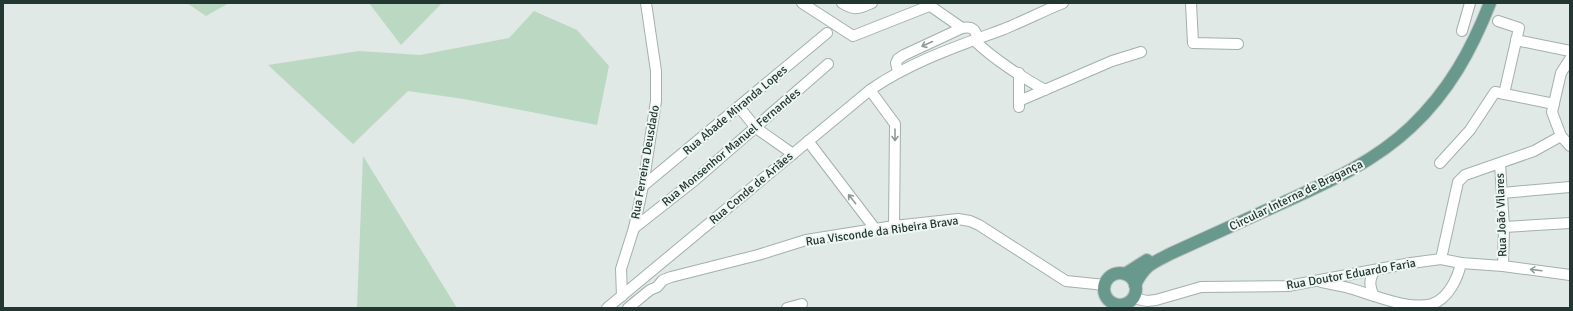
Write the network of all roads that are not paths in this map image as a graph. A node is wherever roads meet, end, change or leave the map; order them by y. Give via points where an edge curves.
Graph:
1 (646, 3) edge
2 (802, 3) edge
3 (842, 3) edge
4 (872, 3) edge
5 (1063, 3) edge
6 (1192, 3) edge
7 (1470, 3) edge
8 (1485, 3) edge
9 (1490, 3) edge
10 (928, 4) edge
11 (1498, 21) dead end
12 (973, 28) junction
13 (1006, 28) junction
14 (962, 31) junction
15 (1462, 31) dead end
16 (826, 33) dead end
17 (1516, 40) junction
18 (971, 41) junction
19 (1238, 44) dead end
20 (1570, 51) edge
21 (1141, 52) dead end
22 (1570, 59) edge
23 (828, 64) dead end
24 (898, 72) junction
25 (1019, 73) junction
26 (870, 90) junction
27 (1045, 90) junction
28 (1504, 94) junction
29 (1554, 104) junction
30 (739, 107) junction
31 (756, 128) junction
32 (1561, 136) junction
33 (808, 141) junction
34 (1570, 146) edge
35 (793, 154) junction
36 (1440, 163) dead end
37 (1500, 164) junction
38 (644, 186) junction
39 (1570, 188) edge
40 (1502, 193) junction
41 (1570, 223) edge
42 (894, 226) junction
43 (1504, 227) junction
44 (634, 228) junction
45 (876, 230) junction
46 (1441, 259) junction
47 (1461, 263) junction
48 (1503, 266) junction
49 (1375, 270) junction
50 (653, 271) junction
51 (1126, 274) junction
52 (1570, 275) edge
53 (642, 280) junction
54 (663, 280) junction
55 (1316, 281) junction
56 (1135, 285) junction
57 (1105, 289) junction
58 (650, 290) junction
59 (622, 296) junction
60 (1374, 296) junction
61 (1134, 298) junction
62 (802, 304) dead end
63 (1114, 306) edge
64 (607, 308) edge
65 (628, 308) edge
66 (788, 308) edge
67 (1101, 308) edge

1 - 38 street, Rua Ferreira Deusdado via 656,71 656,101
2 - 10 street via 853,36
3 - 4 street via 857,9
5 - 13 street, Rua Conde de Ariães
6 - 19 street via 1193,43
7 - 15 street
8 - 51 main road, Circular Interna de Bragança via 1467,46 1448,79 1417,116 1374,152 1335,175 1160,253
9 - 56 main road, Circular Interna de Bragança via 1471,48 1453,77 1424,114 1389,146 1340,176 1178,250 1143,270
10 - 14 street
11 - 17 street via 1518,28
12 - 13 street
12 - 14 street via 968,27
12 - 18 street via 975,30
13 - 18 street, Rua Conde de Ariães
14 - 18 street
14 -> 24 street via 904,55 896,63
16 - 30 street, Rua Abade Miranda Lopes
17 - 20 street
17 - 28 street
18 - 24 street, Rua Conde de Ariães
18 - 25 street
21 - 27 street via 1112,61
22 - 29 street via 1561,73
23 - 31 street, Rua Monsenhor Manuel Fernandes
24 - 26 street, Rua Conde de Ariães
25 - 27 street
25 - 27 street via 1019,104
26 - 33 street, Rua Conde de Ariães
26 -> 42 street via 895,124
28 - 29 street
28 - 36 street via 1495,92 1470,130
29 - 32 street via 1552,112
30 - 31 street
30 - 38 street, Rua Abade Miranda Lopes
31 - 35 street
31 - 44 street, Rua Monsenhor Manuel Fernandes
32 - 34 street
32 - 37 street via 1534,151
33 - 35 street, Rua Conde de Ariães
45 -> 33 street
35 - 50 street, Rua Conde de Ariães
37 - 40 street, Rua João Vilares
37 - 46 street via 1465,175 1458,182
38 - 44 street, Rua Ferreira Deusdado
39 - 40 street
40 - 43 street, Rua João Vilares
41 - 43 street
42 - 45 street, Rua Visconde da Ribeira Brava
42 - 57 street, Rua Visconde da Ribeira Brava via 964,219 978,225 1066,281
43 - 48 street, Rua João Vilares
44 - 59 street, Rua Ferreira Deusdado via 622,269
45 - 54 street, Rua Visconde da Ribeira Brava via 806,240
46 - 47 street, Rua Doutor Eduardo Faria
46 - 49 street, Rua Doutor Eduardo Faria
47 - 48 street, Rua Doutor Eduardo Faria
47 - 60 street via 1453,284 1440,300 1432,304 1410,305
52 -> 48 street, Rua Doutor Eduardo Faria
49 - 55 street, Rua Doutor Eduardo Faria
49 - 60 street via 1370,282
50 - 53 street, Rua Conde de Ariães
50 - 54 street
51 - 56 main road
51 - 57 main road via 1115,274 1107,281
53 - 58 street
53 - 59 street, Rua Conde de Ariães
54 - 58 street, Rua Visconde da Ribeira Brava
55 - 60 street
55 - 61 street, Rua Doutor Eduardo Faria via 1288,286 1201,287 1156,300
56 - 61 main road
57 - 63 main road
57 - 67 main road
58 - 65 street, Rua Visconde da Ribeira Brava
59 - 64 street, Rua Conde de Ariães
61 - 63 main road via 1125,304
62 - 66 street

